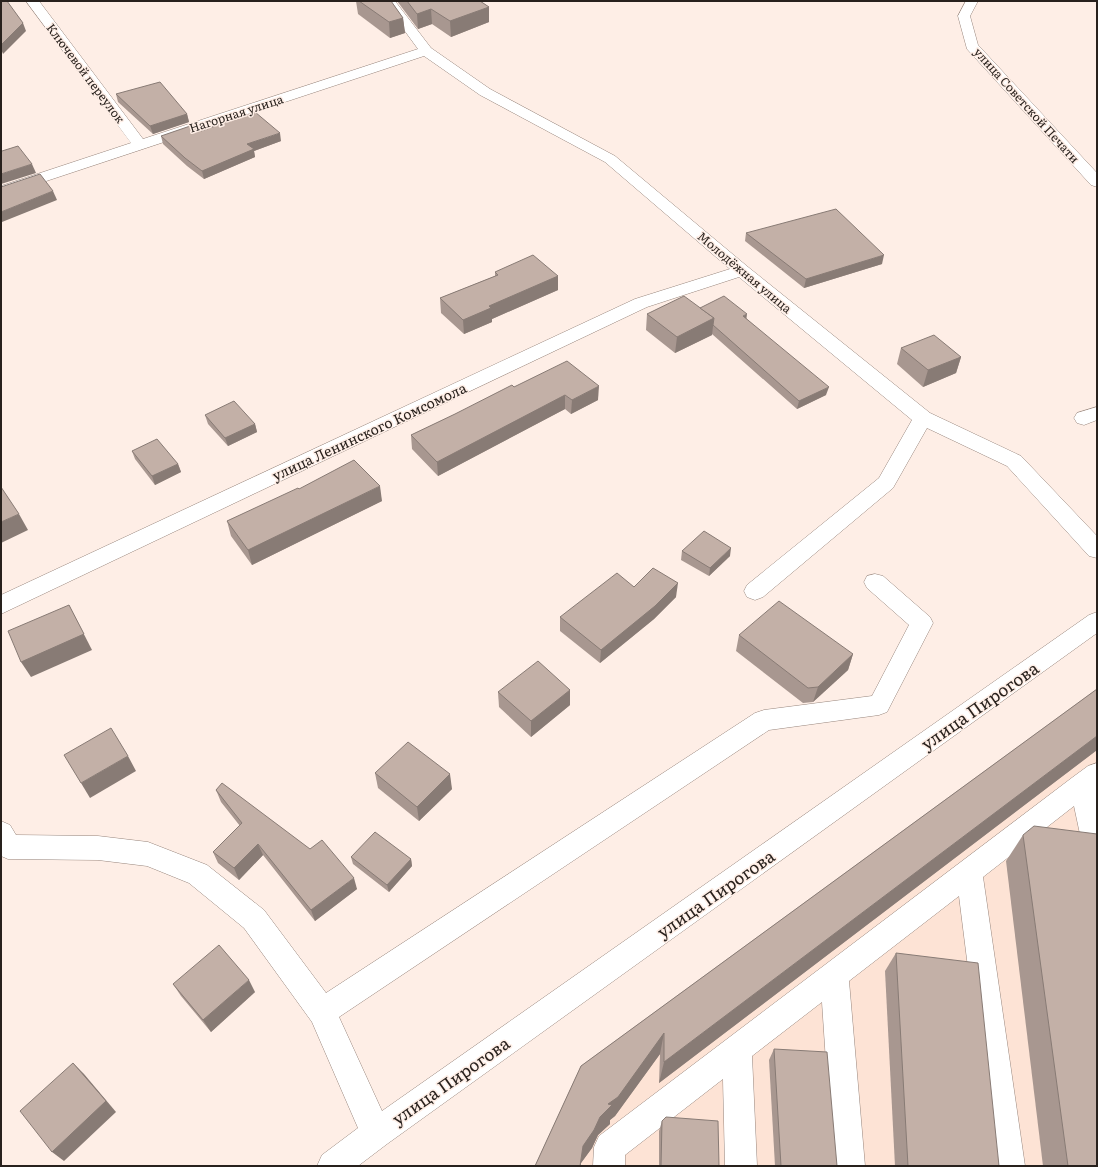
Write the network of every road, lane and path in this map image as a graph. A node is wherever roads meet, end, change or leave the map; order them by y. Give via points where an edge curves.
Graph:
1 (32, 1) edge
2 (389, 1) edge
3 (972, 1) edge
4 (426, 51) junction
5 (140, 145) junction
6 (1097, 182) edge
7 (1, 191) edge
8 (742, 270) junction
9 (923, 418) junction
10 (1097, 550) edge
11 (875, 582) dead end
12 (755, 591) dead end
13 (1, 605) edge
14 (1097, 621) edge
15 (1090, 779) edge
16 (3, 844) edge
17 (1097, 853) edge
18 (969, 872) junction
19 (834, 975) junction
20 (322, 1012) junction
21 (737, 1050) junction
22 (376, 1133) junction
23 (333, 1166) edge
24 (609, 1166) edge
25 (741, 1166) edge
26 (849, 1166) edge
27 (1009, 1166) edge

1 - 5 street, Ключевой переулок
2 - 4 street, Молодёжная улица
3 - 6 street, улица Советской Печати via 964,16 972,46
4 - 5 street, Нагорная улица
4 - 8 street, Молодёжная улица via 485,92 610,159
5 - 7 street, Нагорная улица
8 - 9 street, Молодёжная улица
8 - 13 street, улица Ленинского Комсомола via 641,303
9 - 10 street, Молодёжная улица via 1014,461
9 - 12 street via 886,483
11 - 20 street via 922,623 879,705 764,720
14 - 22 street, улица Пирогова
15 - 17 street
15 - 18 street
16 - 20 street via 98,848 148,854 198,874 254,919
18 - 19 street
18 - 27 street
19 - 21 street
19 - 26 street
20 - 22 street
21 - 24 street via 610,1147
21 - 25 street
22 - 23 street, улица Пирогова

